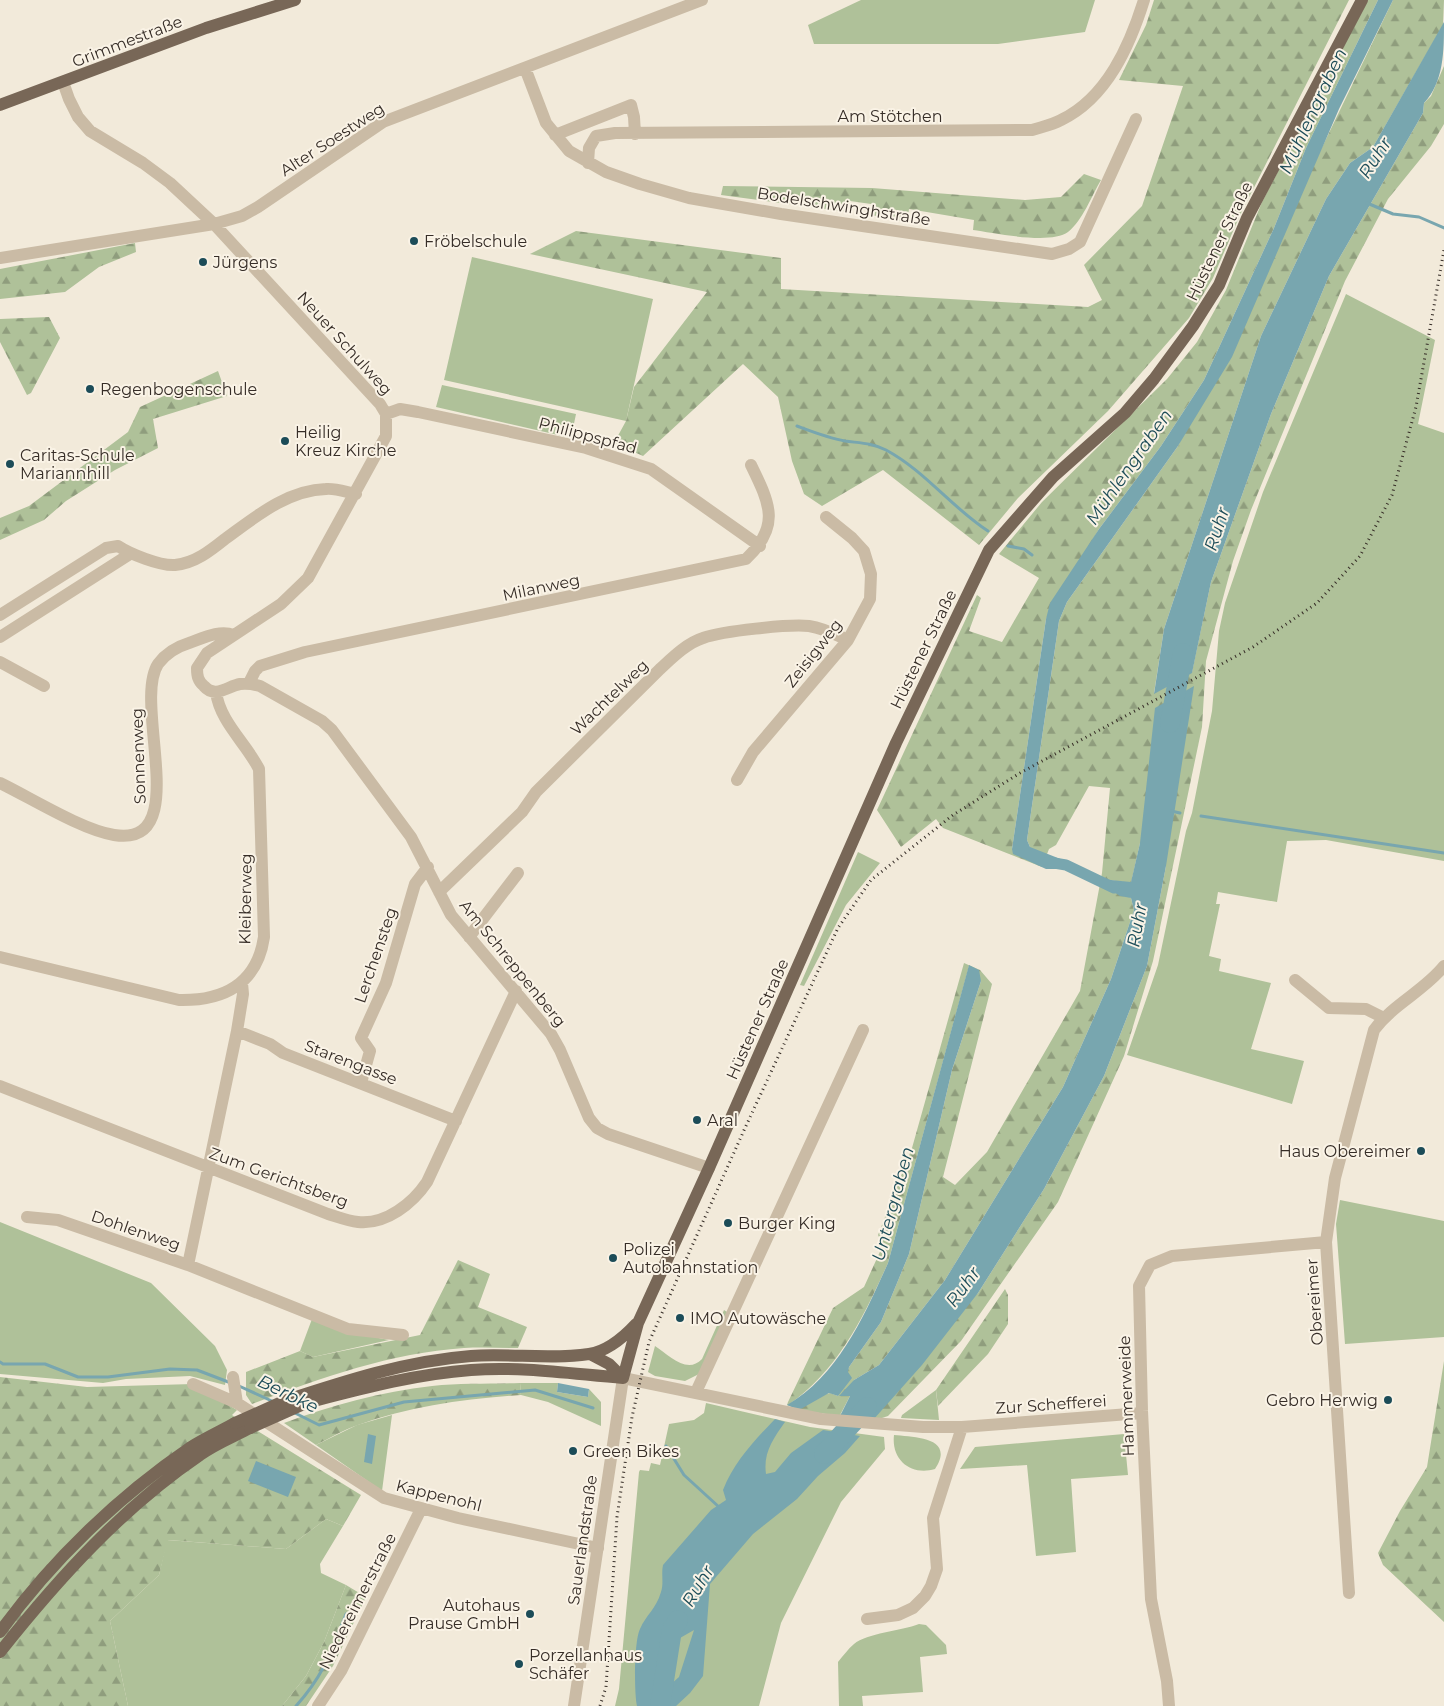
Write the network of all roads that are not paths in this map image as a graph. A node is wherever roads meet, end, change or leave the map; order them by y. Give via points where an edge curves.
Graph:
1 (294, 0) edge
2 (702, 0) edge
3 (1144, 0) edge
4 (1362, 0) edge
5 (525, 68) junction
6 (63, 82) junction
7 (0, 105) edge
8 (1136, 119) dead end
9 (635, 134) junction
10 (555, 135) junction
11 (588, 163) junction
12 (214, 224) junction
13 (0, 258) edge
14 (386, 414) junction
15 (751, 465) dead end
16 (356, 494) junction
17 (826, 517) dead end
18 (760, 546) junction
19 (130, 554) junction
20 (0, 615) edge
21 (233, 635) junction
22 (0, 637) edge
23 (848, 640) junction
24 (0, 662) edge
25 (249, 683) junction
26 (44, 686) dead end
27 (216, 692) junction
28 (737, 780) dead end
29 (0, 783) edge
30 (428, 867) junction
31 (518, 873) dead end
32 (439, 892) junction
33 (469, 937) junction
34 (0, 957) edge
35 (1444, 966) edge
36 (1295, 980) dead end
37 (242, 983) junction
38 (516, 991) junction
39 (1384, 1018) junction
40 (237, 1030) junction
41 (863, 1030) dead end
42 (361, 1083) junction
43 (0, 1086) edge
44 (456, 1121) junction
45 (208, 1168) junction
46 (709, 1168) junction
47 (27, 1216) dead end
48 (1326, 1242) junction
49 (188, 1265) junction
50 (638, 1323) junction
51 (403, 1335) dead end
52 (590, 1354) junction
53 (233, 1377) dead end
54 (623, 1378) junction
55 (192, 1384) dead end
56 (696, 1392) junction
57 (237, 1397) junction
58 (1142, 1413) junction
59 (962, 1427) junction
60 (421, 1509) junction
61 (598, 1548) junction
62 (1349, 1593) dead end
63 (867, 1619) dead end
64 (0, 1632) edge
65 (0, 1652) edge
66 (318, 1706) edge
67 (574, 1706) edge
68 (1169, 1706) edge

1 - 6 main road, Grimmestraße via 206,28
2 - 5 street, Alter Soestweg
3 - 9 street, Am Stötchen via 1124,51 1090,100 1061,121 1032,130
4 - 46 main road, Hüstener Straße via 1247,218 1219,285 1193,326 1124,413 1053,477 989,550 896,743
5 - 10 street, Bodelschwinghstraße via 546,123
5 - 12 street, Alter Soestweg via 383,122 258,208
6 - 7 main road, Grimmestraße
6 - 12 street, Neuer Schulweg via 68,99 90,131 170,183
8 - 11 street, Bodelschwinghstraße via 1080,242 1052,254 689,198 640,184
9 - 10 street via 631,105
9 - 11 street, Am Stötchen via 596,136 589,148
10 - 11 street, Bodelschwinghstraße via 569,151
12 - 13 street, Alter Soestweg
12 - 14 street, Neuer Schulweg
14 - 16 street, Neuer Schulweg via 386,436
14 - 18 street, Philippspfad via 400,409 418,412 586,448 651,470
15 - 18 street via 767,498 769,528
16 - 19 street via 327,488 308,491 280,502 187,563 173,565
16 - 21 street, Neuer Schulweg via 308,578 281,604
17 - 23 street, Zeisigweg via 864,551 871,574 870,598
18 - 25 street, Milanweg via 746,560 305,652 260,666
19 - 20 street via 118,546 106,548
19 - 22 street
21 - 27 street, Neuer Schulweg via 206,653 197,668 199,682 207,690
21 - 29 street, Sonnenweg via 217,634 177,647 157,666 153,682 152,725 158,800 150,824 139,833 113,835 91,828
23 - 28 street, Zeisigweg via 753,752
23 - 32 street, Wachtelweg via 828,630 807,626 701,638 660,669 536,792 522,812
24 - 26 street
25 - 27 street
25 - 30 street, Am Schreppenberg via 322,721 332,730 411,837
27 - 37 street, Kleiberweg via 221,713 260,769 264,937 259,957
30 - 32 street, Am Schreppenberg
30 - 42 street, Lerchensteg via 415,884 386,983 361,1038 370,1051
31 - 33 street
32 - 33 street, Am Schreppenberg via 451,915
33 - 38 street, Am Schreppenberg
34 - 37 street, Kleiberweg via 179,1000 211,998
35 - 39 street, Obereimer
36 - 39 street via 1329,1008 1366,1009
37 - 40 street, Dohlenweg
38 - 44 street, Zum Gerichtsberg
38 - 46 street, Am Schreppenberg via 551,1034 593,1124 608,1134
39 - 48 street, Obereimer via 1374,1030 1335,1178
40 - 42 street, Starengasse
40 - 45 street, Dohlenweg
41 - 56 street
42 - 44 street, Starengasse
43 - 45 street, Zum Gerichtsberg
44 - 45 street, Zum Gerichtsberg via 420,1192 398,1211 377,1221 359,1222 328,1214
45 - 49 street, Dohlenweg
46 - 50 main road, Hüstener Straße
47 - 49 street, Dohlenweg via 58,1220
48 - 58 street, Hammerweide via 1172,1256 1150,1265 1138,1286
48 - 62 street, Obereimer
49 - 51 street via 348,1329
50 - 52 main road via 615,1343
50 - 54 main road, Hüstener Straße
52 - 54 main road via 609,1364
52 - 64 main road, bridge via 471,1356 406,1366 360,1376 284,1401 235,1423 192,1446 116,1504 19,1606
53 - 57 street
54 - 56 street
54 - 61 street, Sauerlandstraße
54 - 65 main road, bridge via 544,1371 472,1370 363,1388 306,1403 200,1454 118,1521 46,1594
55 - 57 street, Kappenohl
56 - 59 street, Zur Schefferei via 821,1419
57 - 60 street, Kappenohl via 384,1498
58 - 59 street, Zur Schefferei
58 - 68 street, Hammerweide via 1151,1599
59 - 63 street via 933,1518 937,1569 931,1586 913,1608 898,1615
60 - 61 street, Kappenohl
60 - 66 street, Niedereimerstraße via 341,1671
61 - 67 street, Sauerlandstraße

